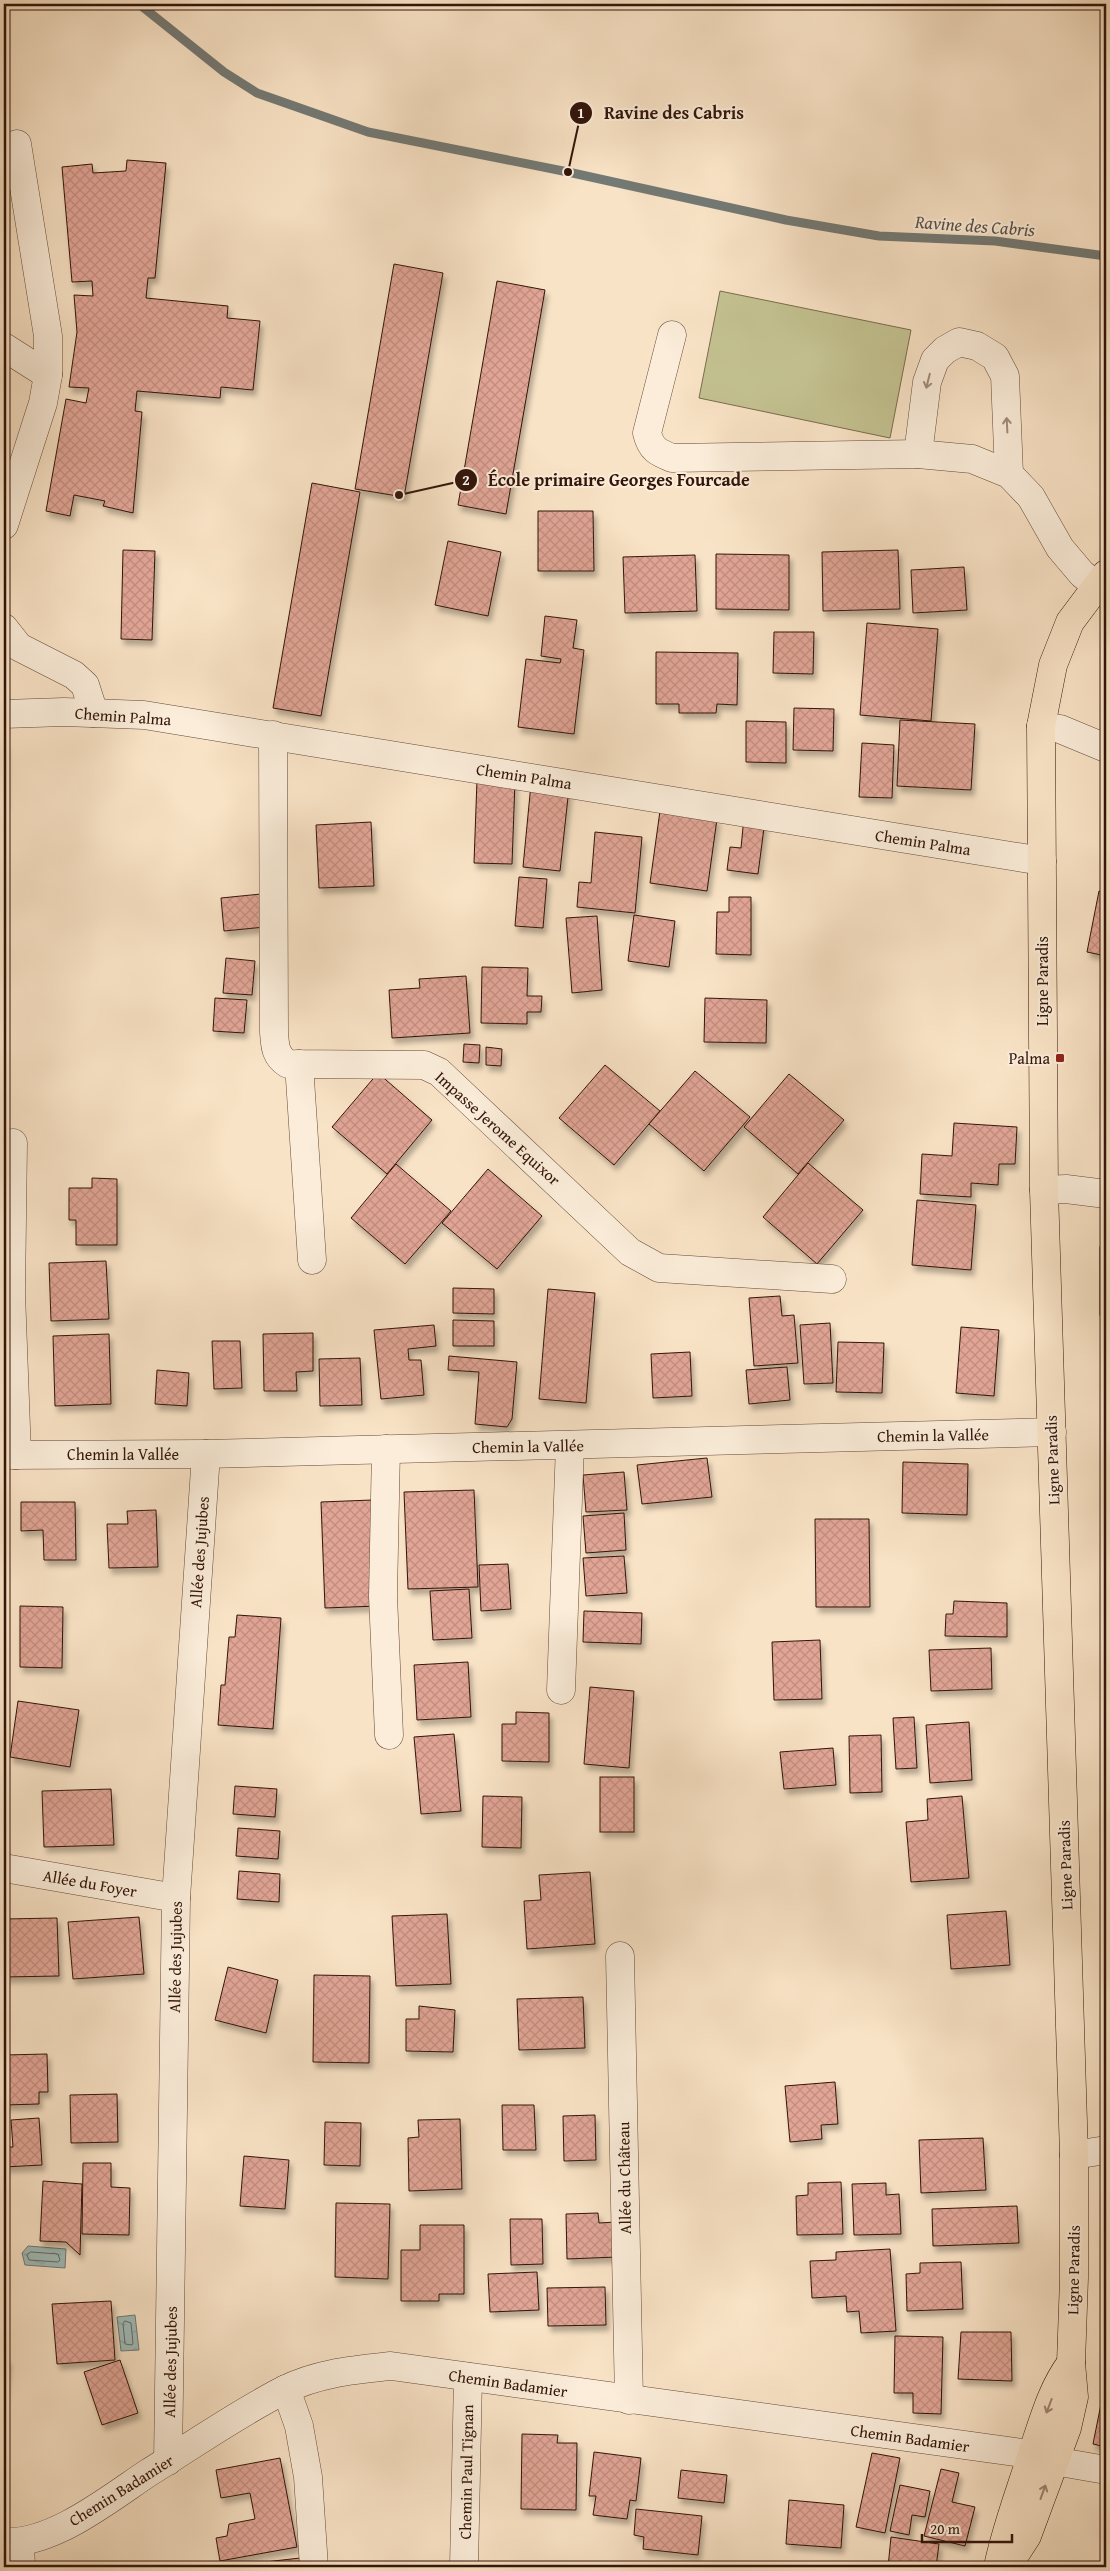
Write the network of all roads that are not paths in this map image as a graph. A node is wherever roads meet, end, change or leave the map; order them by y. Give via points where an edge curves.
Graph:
1 (17, 144) dead end
2 (672, 335) dead end
3 (4, 347) edge
4 (48, 375) junction
5 (918, 454) junction
6 (1009, 474) junction
7 (4, 525) edge
8 (1101, 580) edge
9 (4, 628) edge
10 (94, 713) junction
11 (4, 714) edge
12 (1041, 726) junction
13 (273, 735) junction
14 (1106, 748) edge
15 (1042, 861) junction
16 (299, 1064) junction
17 (13, 1143) dead end
18 (1044, 1190) junction
19 (1106, 1194) edge
20 (312, 1260) dead end
21 (832, 1279) dead end
22 (1052, 1432) junction
23 (570, 1444) junction
24 (386, 1449) junction
25 (206, 1454) junction
26 (10, 1455) edge
27 (561, 1690) dead end
28 (390, 1735) dead end
29 (4, 1868) edge
30 (176, 1898) junction
31 (620, 1956) dead end
32 (1106, 2150) edge
33 (1074, 2155) junction
34 (468, 2377) junction
35 (286, 2390) junction
36 (629, 2400) junction
37 (1043, 2458) junction
38 (168, 2460) junction
39 (1106, 2470) edge
40 (15, 2551) edge
41 (314, 2567) edge
42 (464, 2567) edge
43 (998, 2567) edge
44 (1007, 2567) edge

1 - 4 street via 48,336
2 - 5 street via 648,433 651,447 658,452 672,458
3 - 4 street
4 - 7 street via 43,403
5 - 6 street via 972,459
6 -> 5 street via 1005,376 995,358 977,346 959,342 935,360 927,382
6 - 8 street via 1031,497 1060,548 1082,574
8 - 12 main road, Ligne Paradis via 1070,622 1053,665
9 - 10 street via 19,647 85,685
10 - 11 street, Chemin Palma
10 - 13 street, Chemin Palma via 144,715
12 - 14 street via 1060,729
12 - 15 main road, Ligne Paradis
13 - 15 street, Chemin Palma
13 - 16 street, Impasse Jerome Equixor via 275,1048 280,1059 288,1064
15 - 18 main road, Ligne Paradis
16 - 20 street
16 - 21 street, Impasse Jerome Equixor via 424,1065 439,1072 630,1252 659,1268
17 - 26 street
18 - 19 street
18 - 22 main road, Ligne Paradis
22 - 23 street, Chemin la Vallée
22 - 33 main road, Ligne Paradis
23 - 24 street, Chemin la Vallée
23 - 27 street
24 - 25 street, Chemin la Vallée
24 - 28 street via 383,1596
25 - 26 street, Chemin la Vallée
25 - 30 street, Allée des Jujubes
29 - 30 street, Allée du Foyer
30 - 38 street, Allée des Jujubes
31 - 36 street, Allée du Château
32 - 33 street
33 - 37 main road, Ligne Paradis via 1071,2363 1074,2397 1067,2428
34 - 35 street, Chemin Badamier via 391,2366 336,2372
34 - 36 street, Chemin Badamier
34 - 42 street, Chemin Paul Tignan
35 - 38 street, Chemin Badamier
35 - 41 street via 300,2426 308,2477
36 - 37 street, Chemin Badamier
37 - 39 street, Chemin Badamier
37 - 43 main road, Ligne Paradis via 1006,2529
44 -> 37 main road, Ligne Paradis via 1027,2536
38 - 40 street, Chemin Badamier via 80,2519

